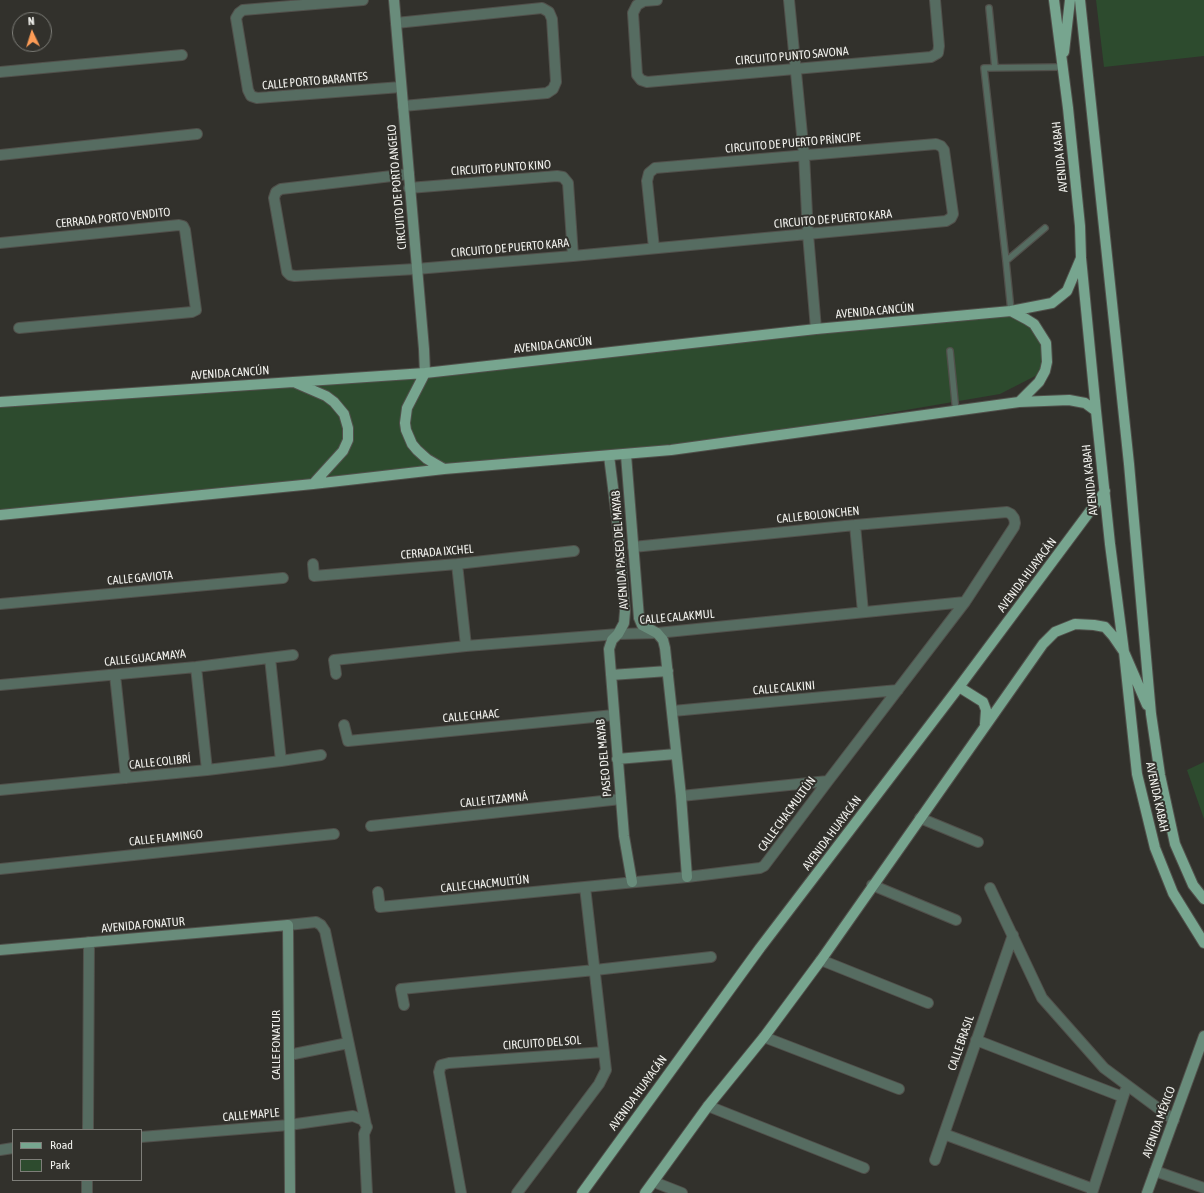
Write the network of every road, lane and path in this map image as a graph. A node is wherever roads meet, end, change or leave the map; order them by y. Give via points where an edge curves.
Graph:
1 (363, 0) edge
2 (394, 0) edge
3 (657, 0) edge
4 (790, 0) edge
5 (935, 0) edge
6 (1054, 0) edge
7 (1070, 0) edge
8 (1080, 0) edge
9 (989, 8) dead end
10 (396, 22) junction
11 (182, 55) dead end
12 (1062, 67) junction
13 (995, 68) junction
14 (796, 69) junction
15 (0, 72) edge
16 (401, 87) junction
17 (403, 106) junction
18 (197, 134) dead end
19 (0, 155) edge
20 (804, 155) junction
21 (409, 174) junction
22 (409, 188) junction
23 (951, 218) joint
24 (1045, 228) dead end
25 (808, 234) junction
26 (0, 243) edge
27 (654, 248) junction
28 (573, 256) junction
29 (1081, 258) junction
30 (1006, 261) junction
31 (416, 269) junction
32 (1011, 311) junction
33 (19, 328) dead end
34 (816, 329) junction
35 (950, 351) dead end
36 (425, 373) junction
37 (294, 382) junction
38 (0, 402) edge
39 (1019, 402) junction
40 (1096, 411) junction
41 (956, 412) junction
42 (626, 455) junction
43 (609, 456) junction
44 (444, 469) junction
45 (313, 484) junction
46 (1105, 492) junction
47 (1007, 512) joint
48 (0, 515) edge
49 (855, 525) junction
50 (633, 547) junction
51 (574, 551) dead end
52 (313, 564) dead end
53 (457, 564) junction
54 (283, 578) dead end
55 (965, 602) junction
56 (0, 604) edge
57 (863, 612) junction
58 (657, 633) junction
59 (618, 634) junction
60 (466, 646) junction
61 (1124, 652) junction
62 (293, 655) dead end
63 (270, 658) junction
64 (196, 666) junction
65 (668, 671) junction
66 (336, 674) dead end
67 (115, 675) junction
68 (611, 675) junction
69 (0, 685) edge
70 (959, 687) junction
71 (898, 690) junction
72 (673, 711) junction
73 (1151, 714) junction
74 (614, 716) junction
75 (344, 725) dead end
76 (985, 726) junction
77 (676, 754) junction
78 (321, 755) dead end
79 (617, 760) junction
80 (281, 761) junction
81 (207, 770) junction
82 (126, 778) junction
83 (828, 780) junction
84 (0, 790) edge
85 (681, 796) junction
86 (621, 799) junction
87 (920, 818) junction
88 (371, 826) dead end
89 (334, 834) dead end
90 (978, 842) dead end
91 (0, 869) edge
92 (687, 877) junction
93 (632, 882) junction
94 (872, 885) junction
95 (585, 887) junction
96 (990, 888) dead end
97 (378, 892) dead end
98 (1204, 899) edge
99 (956, 920) dead end
100 (288, 925) junction
101 (1013, 936) junction
102 (89, 942) junction
103 (1204, 942) edge
104 (0, 950) edge
105 (711, 957) dead end
106 (821, 960) junction
107 (595, 970) junction
108 (928, 1003) dead end
109 (404, 1005) dead end
110 (1204, 1036) edge
111 (764, 1037) junction
112 (976, 1040) junction
113 (348, 1043) junction
114 (1204, 1046) edge
115 (604, 1052) junction
116 (288, 1055) junction
117 (1195, 1060) junction
118 (1127, 1085) junction
119 (899, 1089) dead end
120 (1123, 1097) junction
121 (708, 1106) junction
122 (1174, 1120) junction
123 (365, 1123) junction
124 (289, 1124) junction
125 (88, 1129) edge
126 (944, 1134) junction
127 (142, 1137) edge
128 (12, 1148) edge
129 (0, 1150) edge
130 (935, 1160) dead end
131 (864, 1168) dead end
132 (1155, 1171) junction
133 (87, 1181) edge
134 (654, 1182) junction
135 (1204, 1188) edge
136 (1092, 1191) edge
137 (87, 1193) edge
138 (290, 1193) edge
139 (367, 1193) edge
140 (461, 1193) edge
141 (517, 1193) edge
142 (582, 1193) edge
143 (645, 1193) edge
144 (682, 1193) edge
145 (1147, 1193) edge

1 - 16 street, CALLE PORTO BARANTES via 243,10 239,13 236,18 248,90 251,96 257,98
2 - 10 street, CIRCUITO DE PORTO ANGELO
3 - 14 street, CIRCUITO PUNTO SAVONA via 644,1 637,5 633,12 638,75 641,80 647,82
4 - 14 street
5 - 14 street, CIRCUITO PUNTO SAVONA via 939,46 938,53 930,57
6 - 12 main road, AVENIDA KABAH
7 - 12 main road
8 - 73 main road, AVENIDA KABAH via 1129,464
9 - 13 lane
10 - 16 street, CIRCUITO DE PORTO ANGELO
10 - 17 street via 542,8 549,12 552,19 556,82 553,89 547,93
11 - 15 street
12 - 13 lane
12 - 29 main road, AVENIDA KABAH via 1080,226
13 - 30 lane via 984,68
14 - 20 street
16 - 17 street, CIRCUITO DE PORTO ANGELO
17 - 21 street, CIRCUITO DE PORTO ANGELO
18 - 19 street
20 - 23 street, CIRCUITO DE PUERTO PRÍNCIPE via 936,144 941,146 944,150 953,214
20 - 25 street
20 - 27 street, CIRCUITO DE PUERTO PRÍNCIPE via 655,168 649,173 647,181
21 - 22 street, CIRCUITO DE PORTO ANGELO
21 - 31 street, CIRCUITO DE PUERTO KARA via 281,189 276,192 274,198 287,272 290,275
22 - 28 street, CIRCUITO PUNTO KINO via 557,176 563,178 568,183
22 - 31 street, CIRCUITO DE PORTO ANGELO
23 - 25 street, CIRCUITO DE PUERTO KARA via 946,221
24 - 30 lane
25 - 27 street, CIRCUITO DE PUERTO KARA
25 - 34 street
26 - 33 street, CERRADA PORTO VENDITO via 179,225 185,230 196,310
27 - 28 street, CIRCUITO DE PUERTO KARA
28 - 31 street, CIRCUITO DE PUERTO KARA
29 - 32 main road, AVENIDA CANCÚN via 1067,291 1052,303
29 - 40 main road, AVENIDA KABAH
30 - 32 lane
31 - 36 street, CIRCUITO DE PORTO ANGELO
32 - 34 main road, AVENIDA CANCÚN
32 - 39 main road via 1034,324 1046,343 1045,371 1039,382
34 - 36 main road, AVENIDA CANCÚN
35 - 41 lane
36 - 37 main road, AVENIDA CANCÚN
36 - 44 main road via 407,408 406,430 417,450 427,460
37 - 38 main road, AVENIDA CANCÚN
37 - 45 main road via 326,396 340,407 347,419 349,433 346,446 329,469
39 - 40 main road via 1069,400 1085,403
39 - 41 main road
40 - 46 main road, AVENIDA KABAH
41 - 42 main road
42 - 43 main road
42 - 50 street, AVENIDA PASEO DEL MAYAB
43 - 44 main road
43 - 59 street, AVENIDA PASEO DEL MAYAB via 625,611 624,623
44 - 45 main road
45 - 48 main road
46 - 61 main road, AVENIDA KABAH
46 - 70 main road, AVENIDA HUAYACÁN
47 - 49 street, CALLE BOLONCHEN
47 - 55 street, CALLE CHACMULTÚN via 1014,518 1014,527
49 - 50 street, CALLE BOLONCHEN
49 - 57 street
50 - 58 street, AVENIDA PASEO DEL MAYAB via 639,618 642,625
51 - 53 street, CERRADA IXCHEL
52 - 53 street, CERRADA IXCHEL via 314,576
53 - 60 street
54 - 56 street, CALLE GAVIOTA
55 - 57 street, CALLE CALAKMUL
55 - 71 street, CALLE CHACMULTÚN
57 - 58 street, CALLE CALAKMUL
58 - 59 street, CALLE CALAKMUL
58 - 65 street via 663,640
59 - 60 street, CALLE CALAKMUL
59 - 68 street, PASEO DEL MAYAB via 612,640 609,649
60 - 66 street, CALLE CALAKMUL via 334,660
61 - 73 main road
61 - 76 main road via 1105,627 1075,624 1055,632 1043,644
61 - 103 main road, AVENIDA KABAH via 1137,774 1155,848 1173,893
62 - 63 street, CALLE GUACAMAYA
63 - 64 street, CALLE GUACAMAYA
63 - 80 street
64 - 67 street, CALLE GUACAMAYA
64 - 81 street
65 - 68 street
65 - 72 street
67 - 69 street, CALLE GUACAMAYA
67 - 82 street
68 - 74 street, PASEO DEL MAYAB
70 - 76 main road via 984,702
70 - 142 main road, AVENIDA HUAYACÁN via 760,948
71 - 72 street, CALLE CALKINI
71 - 83 street, CALLE CHACMULTÚN
72 - 77 street
73 - 98 main road, AVENIDA KABAH via 1160,774 1175,844 1193,885
74 - 75 street, CALLE CHAAC via 348,741
74 - 79 street, PASEO DEL MAYAB
76 - 87 main road
77 - 79 street
77 - 85 street
78 - 80 street, CALLE COLIBRÍ
79 - 86 street, PASEO DEL MAYAB
80 - 81 street, CALLE COLIBRÍ
81 - 82 street, CALLE COLIBRÍ
82 - 84 street, CALLE COLIBRÍ
83 - 85 street
83 - 92 street, CALLE CHACMULTÚN via 764,866
85 - 92 street
86 - 88 street, CALLE ITZAMNÁ
86 - 93 street, PASEO DEL MAYAB
87 - 90 street
87 - 94 main road
89 - 91 street, CALLE FLAMINGO
92 - 93 street, CALLE CHACMULTÚN
93 - 95 street, CALLE CHACMULTÚN
94 - 99 street
94 - 106 main road
95 - 97 street, CALLE CHACMULTÚN via 380,907
95 - 107 street
96 - 101 street
100 - 102 street, AVENIDA FONATUR
100 - 113 street via 316,922 325,931
100 - 116 street, CALLE FONATUR
101 - 112 street, CALLE BRASIL
101 - 118 street via 1042,998 1104,1068
102 - 104 street, AVENIDA FONATUR
102 - 125 street
105 - 107 street
106 - 108 street
106 - 111 main road
107 - 109 street via 401,989
107 - 115 street
110 - 117 street, AVENIDA MÉXICO
111 - 119 street
111 - 121 main road
112 - 120 street
112 - 126 street, CALLE BRASIL
113 - 116 street
113 - 123 street
114 - 117 street, AVENIDA MÉXICO
115 - 140 street, CIRCUITO DEL SOL via 442,1065 439,1072
115 - 141 street via 606,1070 600,1084
116 - 124 street, CALLE FONATUR
117 - 122 street, AVENIDA MÉXICO
118 - 120 street
118 - 122 street
120 - 136 street
121 - 131 street
121 - 134 main road
122 - 132 street, AVENIDA MÉXICO
123 - 124 street, CALLE MAPLE via 353,1116
123 - 139 street
124 - 127 street, CALLE MAPLE
124 - 138 street, CALLE FONATUR
126 - 130 street, CALLE BRASIL
126 - 136 street
128 - 129 street
132 - 135 street
132 - 145 street, AVENIDA MÉXICO
133 - 137 street
134 - 143 main road
134 - 144 street

